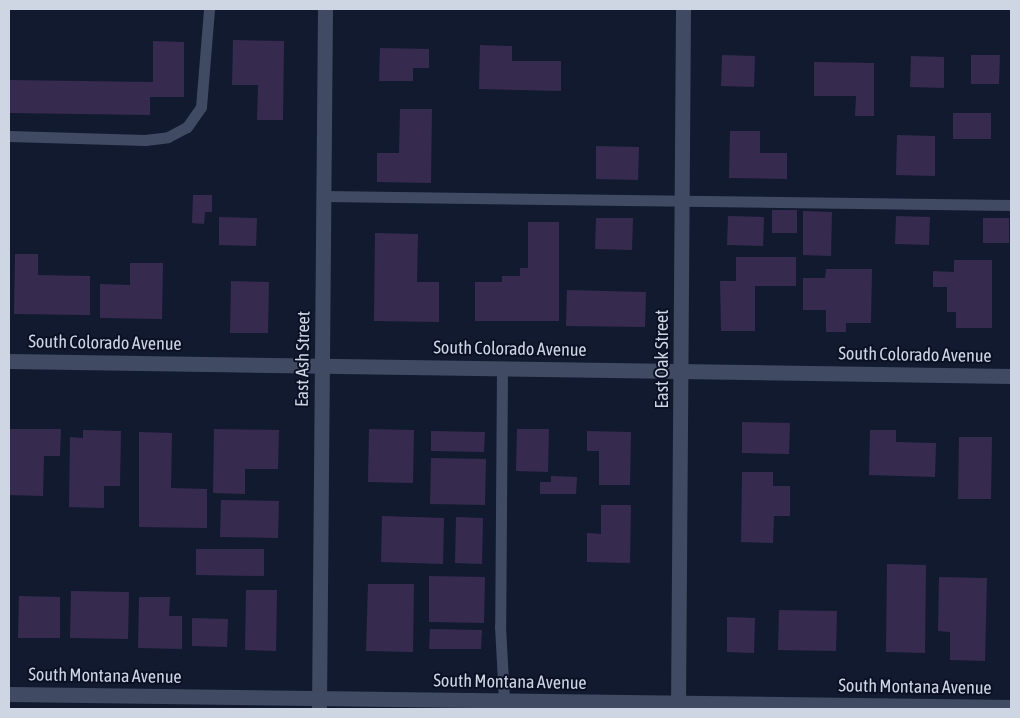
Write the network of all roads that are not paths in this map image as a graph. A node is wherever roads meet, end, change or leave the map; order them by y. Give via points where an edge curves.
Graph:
1 (209, 9) edge
2 (325, 9) edge
3 (683, 9) edge
4 (9, 136) edge
5 (324, 196) junction
6 (682, 201) junction
7 (1011, 205) edge
8 (9, 361) edge
9 (322, 365) junction
10 (502, 368) junction
11 (681, 370) junction
12 (1011, 376) edge
13 (9, 694) edge
14 (504, 700) junction
15 (319, 704) edge
16 (678, 706) edge
17 (1011, 707) edge

1 - 4 lane via 201,107 187,126 168,137 145,140
2 - 5 street, East Ash Street
3 - 6 street, East Oak Street
5 - 6 lane
5 - 9 street, East Ash Street
6 - 7 lane
6 - 11 street, East Oak Street
8 - 9 street, South Colorado Avenue
9 - 10 street, South Colorado Avenue
9 - 15 street, East Ash Street
10 - 11 street, South Colorado Avenue
10 - 14 lane via 500,626
11 - 12 street, South Colorado Avenue
11 - 16 street, East Oak Street
13 - 15 street, South Montana Avenue
14 - 15 street, South Montana Avenue
14 - 16 street, South Montana Avenue
16 - 17 street, South Montana Avenue

